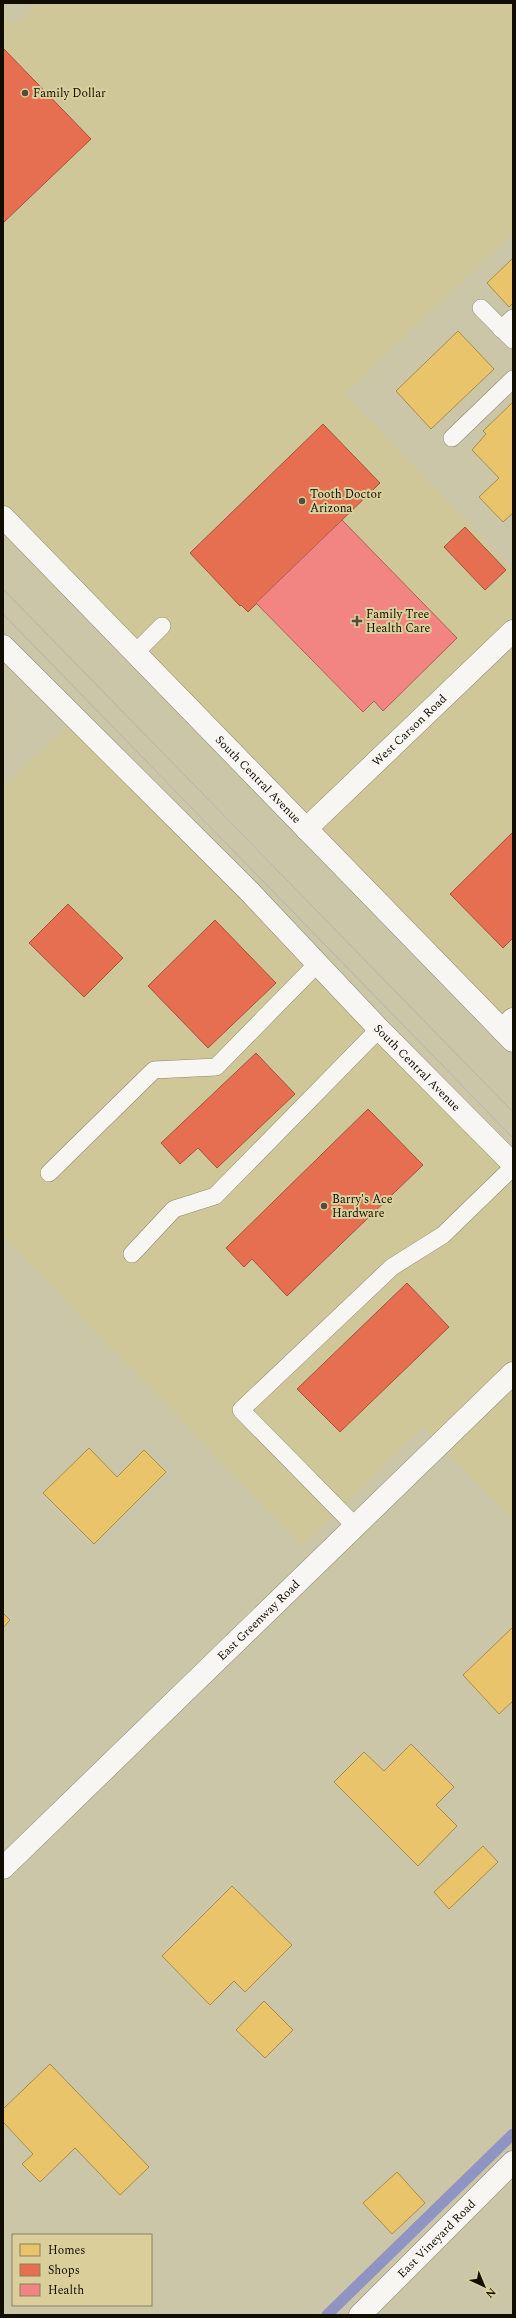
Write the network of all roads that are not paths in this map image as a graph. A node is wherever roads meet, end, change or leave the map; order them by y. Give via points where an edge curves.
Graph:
1 (481, 308) dead end
2 (509, 329) edge
3 (513, 379) edge
4 (452, 438) dead end
5 (3, 517) edge
6 (162, 626) dead end
7 (513, 631) edge
8 (3, 646) edge
9 (135, 653) junction
10 (306, 829) junction
11 (317, 964) junction
12 (379, 1029) junction
13 (509, 1030) edge
14 (513, 1165) edge
15 (49, 1173) dead end
16 (132, 1254) dead end
17 (513, 1373) edge
18 (355, 1526) junction
19 (3, 1868) edge
20 (513, 2162) edge
21 (360, 2315) edge

1 - 2 lane
3 - 4 lane
5 - 9 main road, South Central Avenue
6 - 9 lane
7 - 10 main road, West Carson Road
8 - 11 main road, South Central Avenue via 248,890
9 - 10 main road, South Central Avenue
10 - 13 main road, South Central Avenue
11 - 12 main road, South Central Avenue
11 - 15 lane via 216,1067 154,1070
12 - 14 main road, South Central Avenue
12 - 16 lane via 215,1196 174,1209
14 - 18 lane via 443,1236 392,1267 241,1410
17 - 18 main road, East Greenway Road
18 - 19 main road, East Greenway Road
20 - 21 main road, East Vineyard Road

